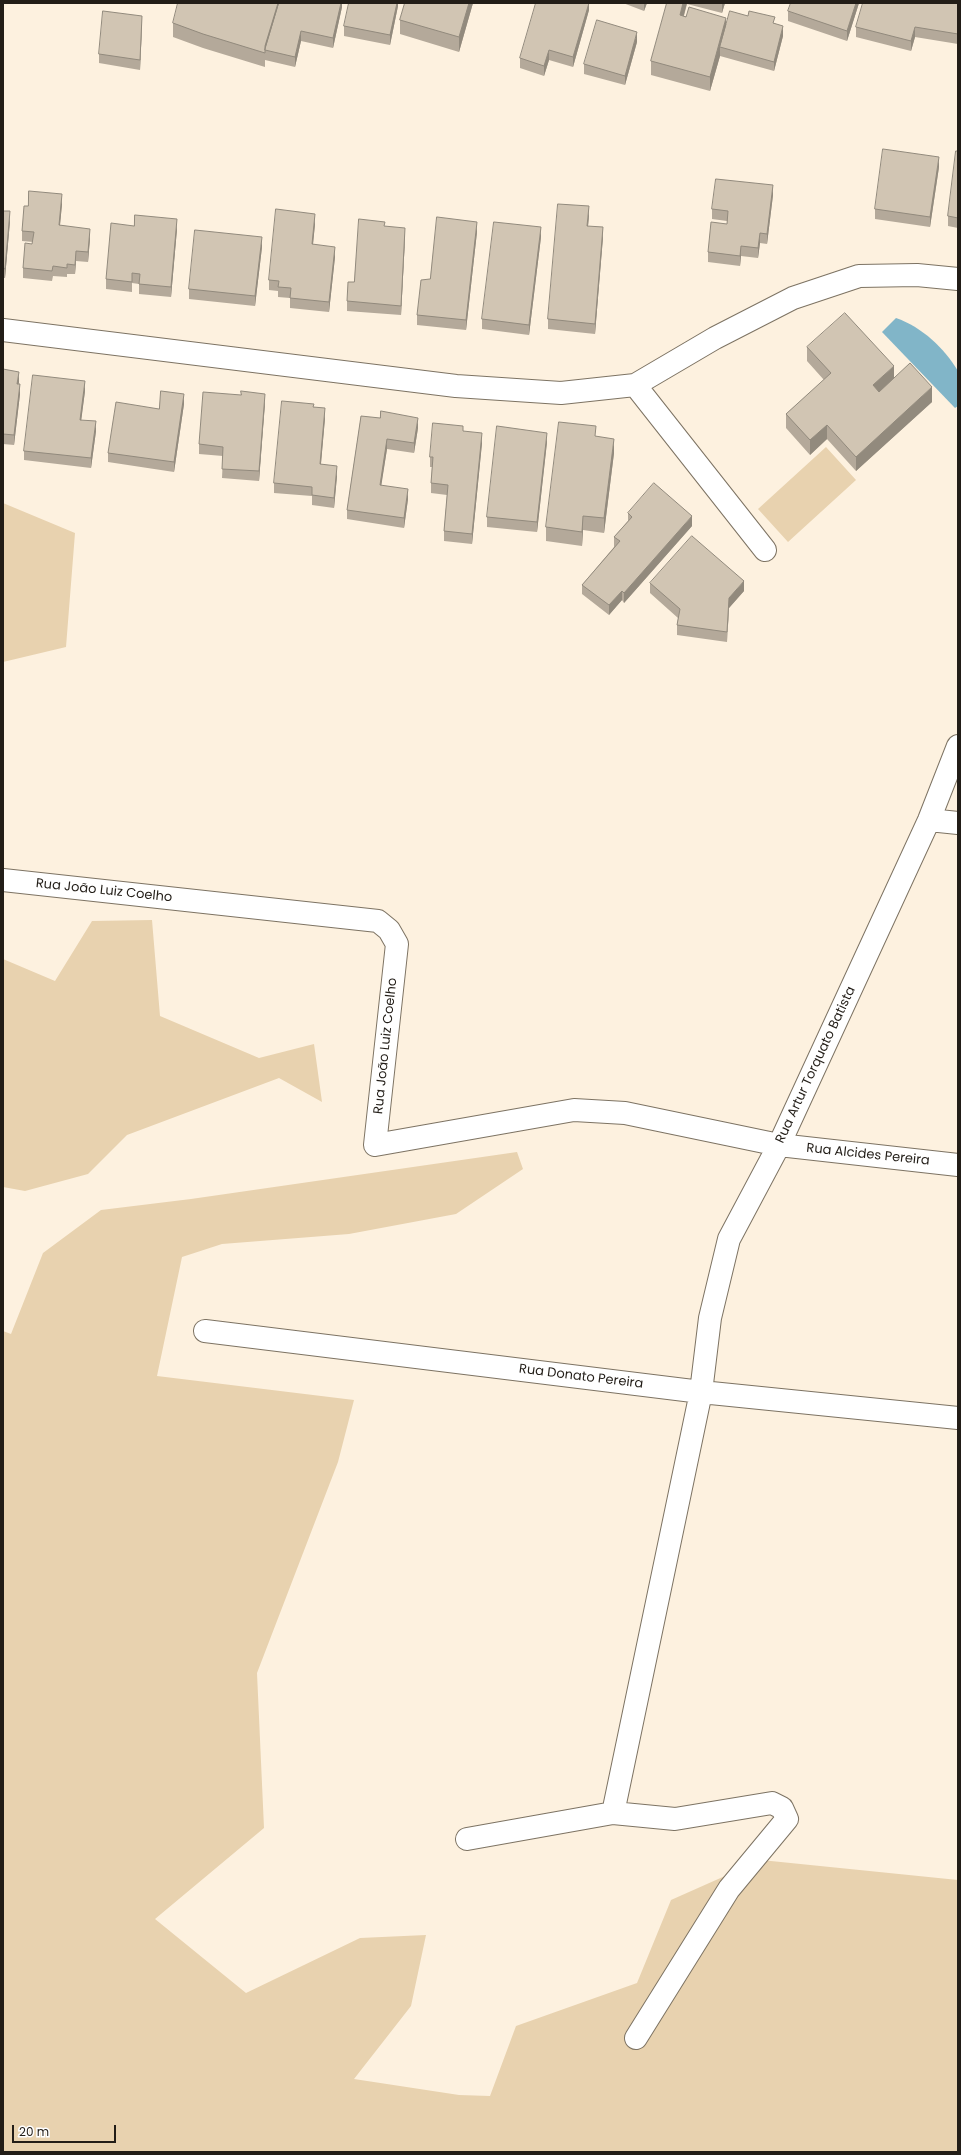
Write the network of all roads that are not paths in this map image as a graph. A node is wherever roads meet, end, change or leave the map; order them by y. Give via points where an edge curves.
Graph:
1 (958, 279) edge
2 (3, 330) edge
3 (635, 385) junction
4 (765, 550) dead end
5 (958, 746) edge
6 (929, 820) junction
7 (958, 823) edge
8 (3, 880) edge
9 (779, 1145) junction
10 (958, 1165) edge
11 (205, 1331) dead end
12 (701, 1392) junction
13 (958, 1418) edge
14 (613, 1813) junction
15 (467, 1839) dead end
16 (636, 2038) dead end

1 - 3 street via 917,274 859,276 793,298 715,338
2 - 3 street via 456,386 561,393
3 - 4 street
5 - 6 street, Rua Artur Torquato Batista
6 - 7 street
6 - 9 street, Rua Artur Torquato Batista
8 - 9 street, Rua João Luiz Coelho via 378,921 390,930 397,944 376,1145 574,1110 625,1113
9 - 10 street, Rua Alcides Pereira
9 - 12 street, Rua Artur Torquato Batista via 729,1239 710,1318
11 - 12 street, Rua Donato Pereira
12 - 13 street, Rua Donato Pereira
12 - 14 street, Rua Artur Torquato Batista
14 - 15 street
14 - 16 street via 676,1819 772,1803 782,1808 787,1819 729,1889

